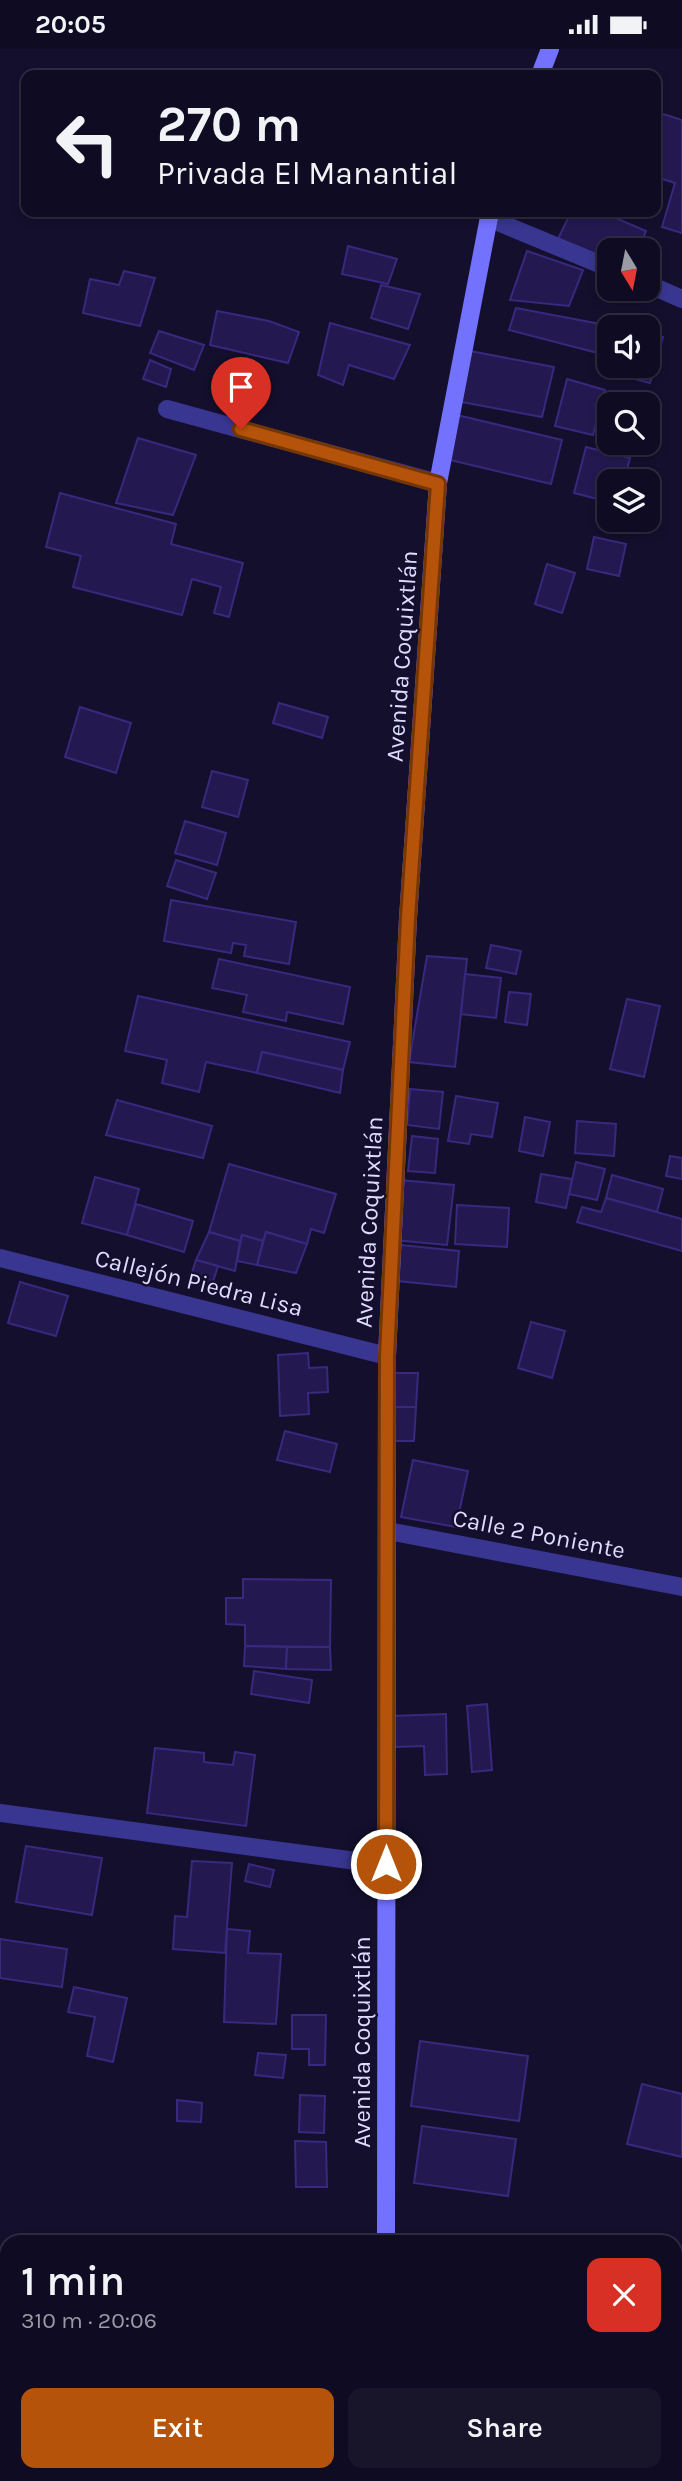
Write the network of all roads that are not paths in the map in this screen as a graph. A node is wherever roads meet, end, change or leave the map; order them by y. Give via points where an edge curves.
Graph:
1 (550, 49) edge
2 (542, 70) edge
3 (489, 217) edge
4 (494, 217) edge
5 (597, 263) edge
6 (660, 289) edge
7 (682, 299) edge
8 (167, 409) dead end
9 (438, 484) junction
10 (0, 1258) edge
11 (387, 1356) junction
12 (388, 1531) junction
13 (682, 1587) edge
14 (0, 1813) edge
15 (386, 1864) junction
16 (386, 2235) edge

1 - 2 street
3 - 9 street, Avenida Coquixtlán
4 - 5 street
6 - 7 street
8 - 9 street
9 - 11 street, Avenida Coquixtlán via 408,918
10 - 11 street, Callejón Piedra Lisa
11 - 12 street, Avenida Coquixtlán
12 - 13 street, Calle 2 Poniente
12 - 15 street, Avenida Coquixtlán
14 - 15 street
15 - 16 street, Avenida Coquixtlán

